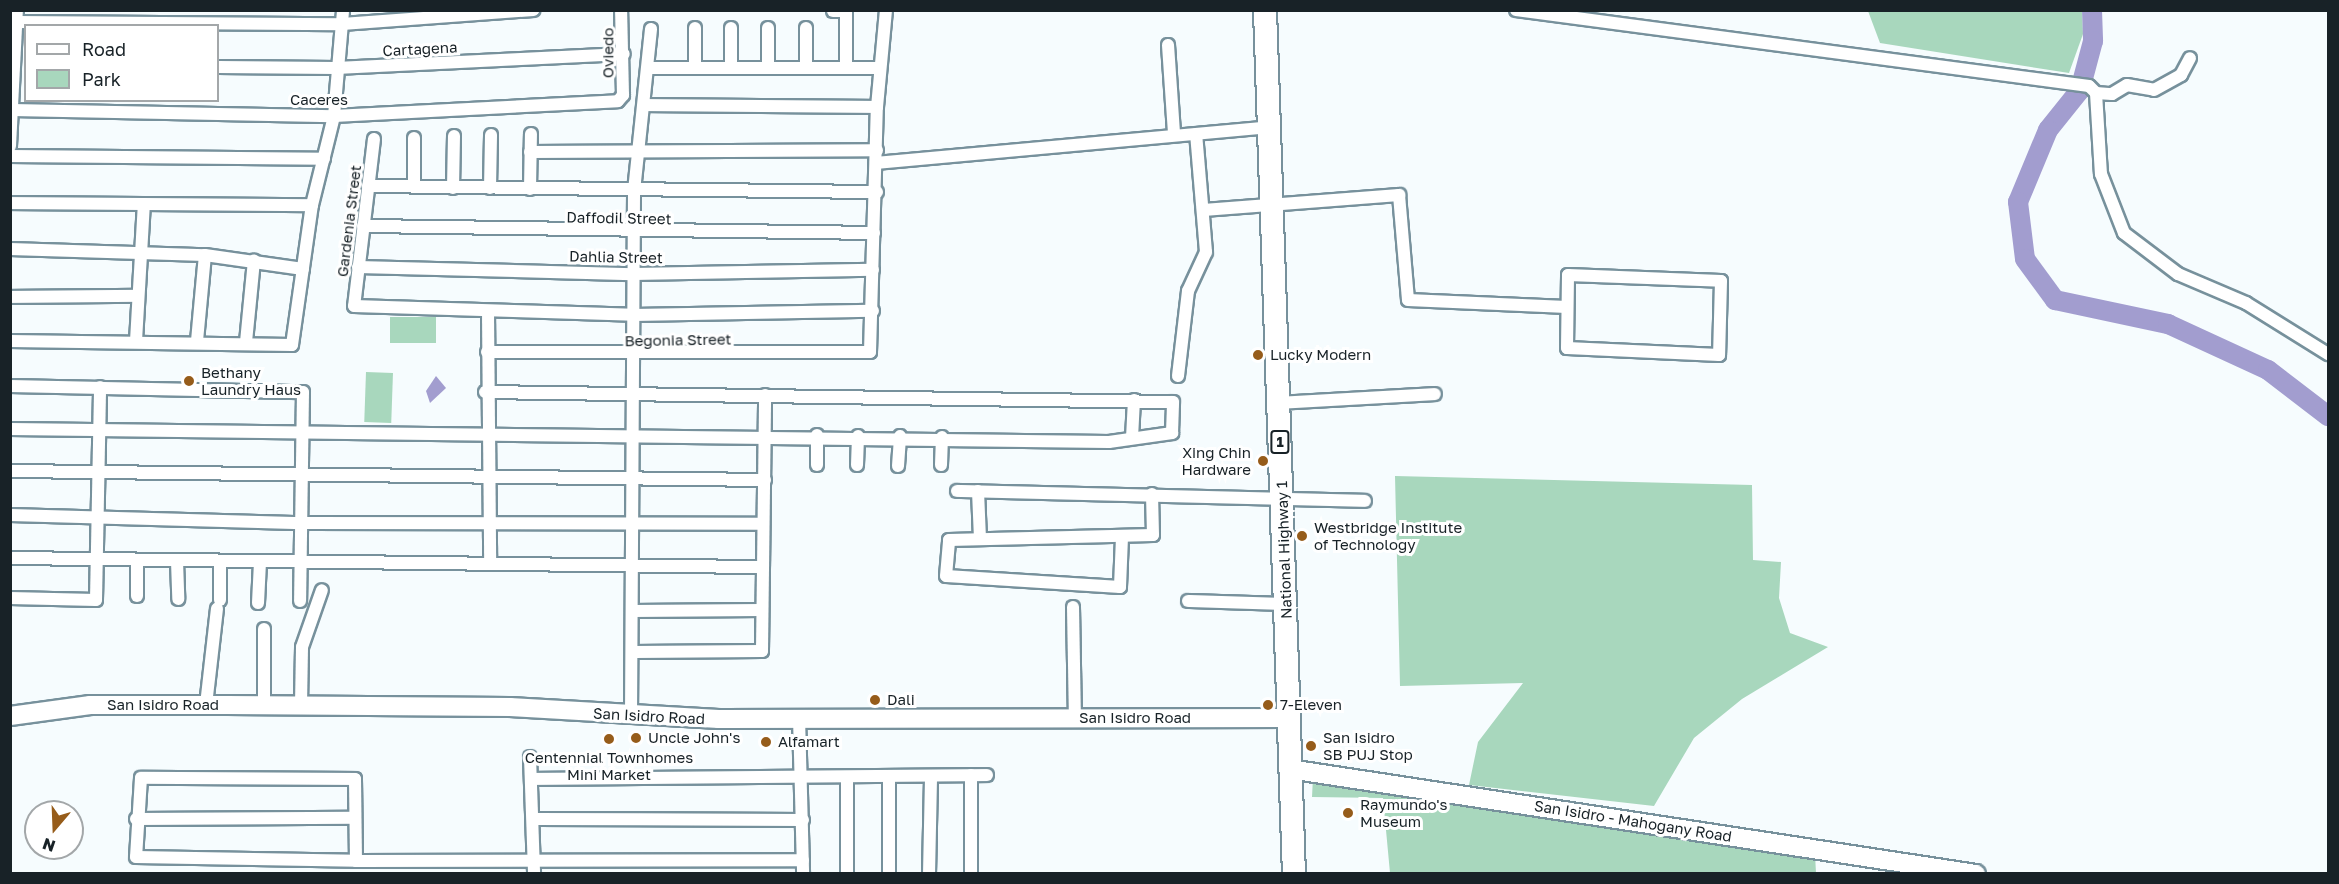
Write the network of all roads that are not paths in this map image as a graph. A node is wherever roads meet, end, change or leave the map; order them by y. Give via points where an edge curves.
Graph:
1 (343, 10) edge
2 (533, 10) edge
3 (621, 10) edge
4 (886, 10) edge
5 (1266, 10) edge
6 (1516, 10) edge
7 (833, 11) edge
8 (17, 16) edge
9 (342, 24) junction
10 (695, 28) dead end
11 (731, 28) dead end
12 (768, 28) dead end
13 (806, 28) dead end
14 (651, 29) dead end
15 (1168, 45) dead end
16 (624, 54) junction
17 (2190, 58) dead end
18 (20, 66) edge
19 (695, 66) junction
20 (731, 66) junction
21 (219, 67) edge
22 (768, 67) junction
23 (806, 67) junction
24 (846, 67) junction
25 (336, 68) junction
26 (649, 68) junction
27 (880, 68) junction
28 (2096, 93) junction
29 (623, 95) joint
30 (645, 105) junction
31 (877, 107) junction
32 (12, 110) junction
33 (334, 116) junction
34 (1272, 127) junction
35 (1174, 133) junction
36 (531, 134) dead end
37 (1196, 134) junction
38 (491, 135) dead end
39 (454, 136) dead end
40 (414, 138) dead end
41 (374, 139) dead end
42 (10, 146) edge
43 (639, 149) junction
44 (530, 152) junction
45 (10, 156) edge
46 (877, 157) junction
47 (324, 159) junction
48 (368, 186) junction
49 (414, 187) junction
50 (453, 188) junction
51 (490, 188) junction
52 (530, 189) junction
53 (634, 191) junction
54 (878, 192) junction
55 (1275, 201) junction
56 (10, 203) edge
57 (144, 204) junction
58 (312, 205) junction
59 (1203, 210) junction
60 (363, 226) junction
61 (874, 233) junction
62 (634, 234) junction
63 (10, 249) edge
64 (140, 251) junction
65 (204, 255) junction
66 (254, 260) junction
67 (358, 267) junction
68 (303, 269) junction
69 (873, 270) junction
70 (633, 274) junction
71 (137, 296) junction
72 (10, 297) edge
73 (1567, 307) junction
74 (873, 311) junction
75 (488, 312) junction
76 (633, 315) junction
77 (10, 341) edge
78 (136, 341) junction
79 (197, 341) junction
80 (246, 342) junction
81 (487, 352) junction
82 (2328, 354) edge
83 (633, 356) junction
84 (1178, 376) dead end
85 (10, 386) edge
86 (100, 387) junction
87 (485, 392) junction
88 (633, 392) junction
89 (1435, 394) dead end
90 (765, 395) junction
91 (1134, 400) junction
92 (1279, 403) junction
93 (10, 429) edge
94 (99, 430) junction
95 (302, 434) junction
96 (485, 434) junction
97 (631, 435) junction
98 (817, 435) junction
99 (764, 436) junction
100 (858, 436) junction
101 (900, 436) junction
102 (942, 437) junction
103 (1132, 438) junction
104 (817, 465) dead end
105 (857, 465) dead end
106 (941, 465) dead end
107 (898, 466) dead end
108 (10, 471) edge
109 (99, 473) junction
110 (302, 476) junction
111 (486, 477) junction
112 (630, 479) junction
113 (765, 480) junction
114 (978, 490) junction
115 (957, 491) dead end
116 (1152, 494) junction
117 (1281, 497) junction
118 (1365, 501) dead end
119 (10, 514) edge
120 (98, 516) junction
121 (303, 523) junction
122 (489, 523) junction
123 (632, 523) junction
124 (763, 524) junction
125 (1122, 537) junction
126 (980, 539) junction
127 (10, 558) edge
128 (97, 561) junction
129 (137, 561) junction
130 (177, 561) junction
131 (220, 562) junction
132 (260, 562) junction
133 (302, 562) junction
134 (490, 562) junction
135 (762, 567) junction
136 (632, 568) junction
137 (322, 590) dead end
138 (137, 596) dead end
139 (10, 598) edge
140 (178, 599) dead end
141 (1188, 601) dead end
142 (300, 602) dead end
143 (258, 603) dead end
144 (1286, 604) junction
145 (1073, 607) dead end
146 (762, 610) junction
147 (632, 611) junction
148 (264, 629) dead end
149 (634, 652) junction
150 (206, 705) junction
151 (264, 705) junction
152 (302, 705) junction
153 (10, 716) edge
154 (631, 716) junction
155 (799, 717) junction
156 (1075, 718) junction
157 (1289, 718) junction
158 (530, 757) dead end
159 (1290, 769) junction
160 (971, 775) junction
161 (987, 775) dead end
162 (847, 777) junction
163 (889, 777) junction
164 (931, 777) junction
165 (802, 778) junction
166 (532, 779) junction
167 (355, 818) junction
168 (136, 819) junction
169 (534, 819) junction
170 (802, 820) junction
171 (265, 860) junction
172 (534, 860) junction
173 (356, 861) junction
174 (803, 867) edge
175 (264, 873) edge
176 (534, 873) edge
177 (847, 873) edge
178 (890, 873) edge
179 (929, 873) edge
180 (971, 873) edge
181 (1294, 873) edge
182 (1976, 873) edge

1 - 9 street
2 - 9 street
3 - 16 street, Oviedo
4 - 27 street
5 - 34 highway, National Highway 1 / 1
6 - 28 street via 1742,44 1924,63 2004,79 2090,86
7 - 24 street via 846,11
8 - 9 street
8 - 18 street
9 - 25 street
10 - 19 street
11 - 20 street
12 - 22 street
13 - 23 street
14 - 26 street
15 - 35 street
16 - 25 street, Cartagena
16 - 29 street, Oviedo
17 - 28 street via 2181,75 2160,87 2127,85 2112,94
18 - 32 street
19 - 20 street
19 - 26 street
20 - 22 street
21 - 25 street, Cartagena
22 - 23 street
23 - 24 street
24 - 27 street
25 - 33 street
26 - 30 street
27 - 31 street
28 - 82 street via 2101,174 2124,233 2178,274 2246,303
29 - 33 street, Caceres via 618,101
30 - 31 street
30 - 43 street
31 - 46 street
32 - 33 street, Caceres
32 - 42 street
33 - 47 street
34 - 37 street
34 - 55 highway, National Highway 1 / 1
35 - 37 street
35 - 46 street
36 - 44 street
37 - 59 street
38 - 51 street
39 - 50 street
40 - 49 street
41 - 48 street, Gardenia Street
43 - 44 street
43 - 46 street
43 - 53 street
44 - 52 street
45 - 47 street
46 - 54 street
47 - 58 street
48 - 49 street
48 - 60 street, Gardenia Street
49 - 50 street
50 - 51 street
51 - 52 street
52 - 53 street
53 - 54 street
53 - 62 street
54 - 61 street
55 - 59 street
55 - 73 street via 1399,195 1408,300
55 - 92 highway, National Highway 1 / 1
56 - 57 street
57 - 58 street
57 - 64 street
58 - 68 street
59 - 84 street via 1206,252 1188,291
60 - 62 street, Daffodil Street
60 - 67 street, Gardenia Street
61 - 62 street, Daffodil Street
61 - 69 street
62 - 70 street
63 - 64 street
64 - 65 street
64 - 71 street
65 - 66 street
65 - 79 street
66 - 68 street
66 - 80 street
67 - 70 street, Dahlia Street
67 - 75 street, Gardenia Street via 354,306
68 - 80 street via 292,345
69 - 70 street, Dahlia Street
69 - 74 street
70 - 76 street
71 - 72 street
71 - 78 street
73 - 73 street via 1568,275 1721,281 1719,355 1567,348
74 - 76 street
74 - 83 street, Begonia Street via 870,352
75 - 76 street
75 - 81 street
76 - 83 street
77 - 78 street
78 - 79 street
79 - 80 street
81 - 83 street, Begonia Street
81 - 87 street
83 - 88 street
85 - 86 street
86 - 94 street
86 - 95 street via 303,392
87 - 88 street
87 - 96 street
88 - 90 street
88 - 97 street
89 - 92 street
90 - 91 street
90 - 99 street
91 - 103 street
91 - 103 street via 1173,402 1172,433
92 - 117 highway, National Highway 1 / 1
93 - 94 street
94 - 95 street
94 - 109 street
95 - 96 street
95 - 110 street
96 - 97 street
96 - 111 street
97 - 99 street
97 - 112 street
98 - 99 street
98 - 100 street
98 - 104 street
99 - 113 street
100 - 101 street
100 - 105 street
101 - 102 street
101 - 107 street
102 - 103 street
102 - 106 street
108 - 109 street
109 - 110 street
109 - 120 street
110 - 111 street
110 - 121 street
111 - 112 street
111 - 122 street
112 - 113 street
112 - 123 street
113 - 124 street
114 - 115 street
114 - 116 street
114 - 126 street
116 - 117 street
116 - 125 street via 1153,535
117 - 118 street
117 - 144 highway, National Highway 1 / 1
119 - 120 street
120 - 121 street
120 - 128 street
121 - 122 street
121 - 133 street
122 - 123 street
122 - 134 street
123 - 124 street
123 - 136 street
124 - 135 street
125 - 126 street
125 - 126 street via 1120,587 946,576 949,540
127 - 128 street
128 - 129 street
128 - 139 street via 96,600
129 - 130 street
129 - 138 street
130 - 131 street
130 - 140 street
131 - 132 street
131 - 150 street
132 - 133 street
132 - 143 street
133 - 134 street
133 - 142 street
134 - 136 street
135 - 136 street
135 - 146 street
136 - 147 street
137 - 152 street via 302,647
141 - 144 street
144 - 157 highway, National Highway 1 / 1
145 - 156 street
146 - 147 street
146 - 149 street via 762,651
147 - 149 street
148 - 151 street
149 - 154 street
150 - 151 street, San Isidro Road
150 - 153 street, San Isidro Road via 90,705
151 - 152 street, San Isidro Road
152 - 154 street, San Isidro Road via 510,707
154 - 155 street, San Isidro Road
155 - 156 street, San Isidro Road
155 - 165 street
156 - 157 street, San Isidro Road
157 - 159 highway, National Highway 1 / 1
158 - 166 street
159 - 181 highway, National Highway 1 / 1
159 - 182 street, San Isidro - Mahogany Road
160 - 161 street
160 - 164 street
160 - 180 street
162 - 163 street
162 - 165 street
162 - 177 street
163 - 164 street
163 - 178 street
164 - 179 street
165 - 166 street
165 - 170 street
166 - 169 street
167 - 168 street
167 - 168 street via 355,779 141,778
167 - 173 street
168 - 171 street via 136,857
169 - 170 street
169 - 172 street
170 - 174 street
171 - 173 street
171 - 175 street
172 - 173 street
172 - 174 street
172 - 176 street

